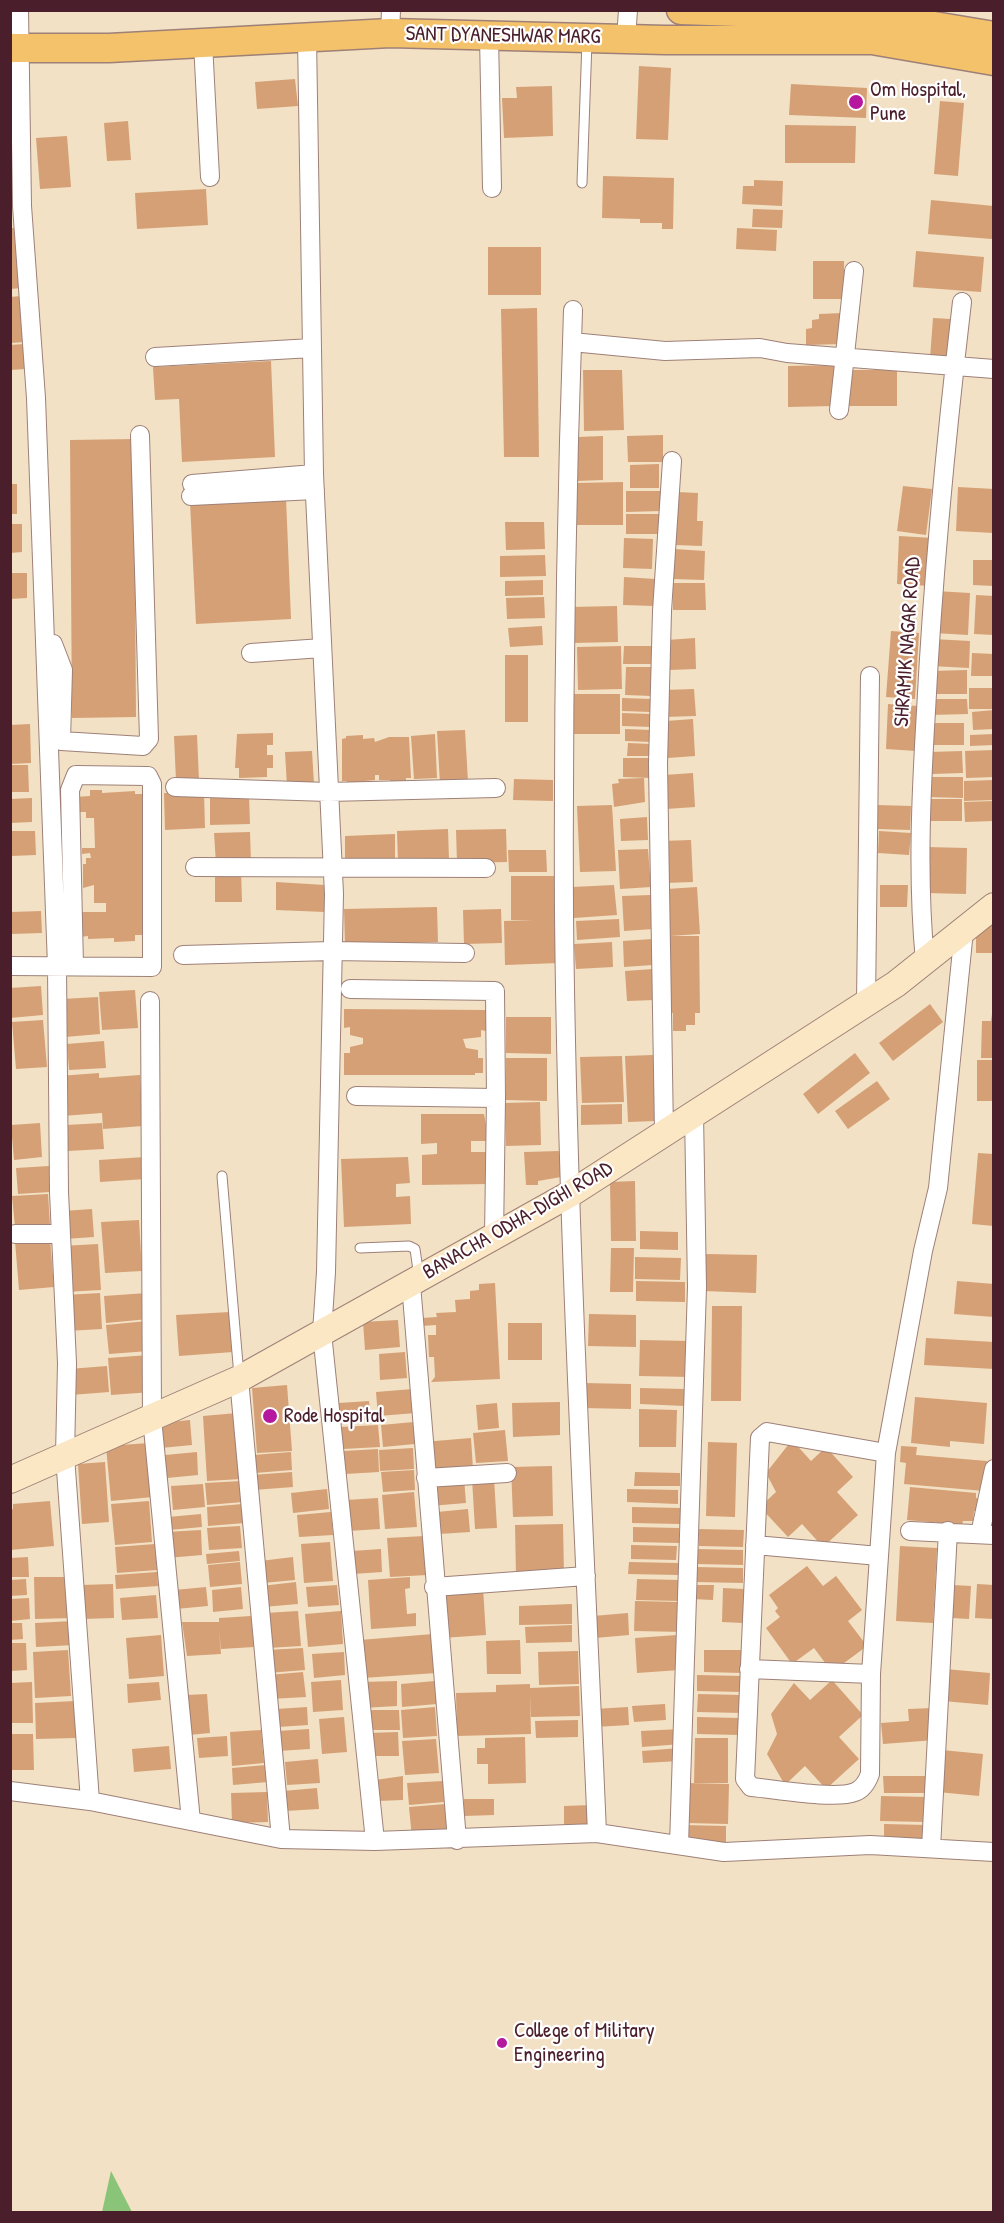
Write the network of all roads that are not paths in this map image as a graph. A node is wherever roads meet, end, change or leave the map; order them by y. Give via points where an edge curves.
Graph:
1 (19, 10) edge
2 (628, 10) edge
3 (681, 10) edge
4 (899, 15) edge
5 (390, 22) edge
6 (489, 36) junction
7 (993, 36) edge
8 (307, 37) junction
9 (587, 38) junction
10 (626, 39) junction
11 (203, 43) junction
12 (15, 48) edge
13 (993, 61) edge
14 (210, 177) dead end
15 (582, 183) dead end
16 (492, 188) dead end
17 (854, 271) dead end
18 (962, 302) dead end
19 (573, 310) dead end
20 (572, 342) junction
21 (312, 348) junction
22 (155, 357) dead end
23 (843, 357) junction
24 (955, 365) junction
25 (993, 369) edge
26 (839, 410) dead end
27 (140, 435) dead end
28 (672, 461) dead end
29 (315, 482) junction
30 (191, 490) dead end
31 (45, 643) junction
32 (322, 648) junction
33 (251, 653) dead end
34 (870, 676) dead end
35 (175, 787) dead end
36 (496, 788) dead end
37 (328, 792) junction
38 (195, 867) dead end
39 (332, 868) junction
40 (486, 868) dead end
41 (993, 906) edge
42 (964, 930) junction
43 (332, 951) junction
44 (465, 952) dead end
45 (183, 955) dead end
46 (925, 961) junction
47 (10, 966) edge
48 (66, 966) junction
49 (350, 989) dead end
50 (150, 1000) dead end
51 (866, 1003) junction
52 (356, 1096) dead end
53 (496, 1098) junction
54 (694, 1114) junction
55 (664, 1133) junction
56 (222, 1176) dead end
57 (570, 1194) junction
58 (15, 1234) dead end
59 (61, 1234) junction
60 (494, 1237) junction
61 (360, 1248) dead end
62 (415, 1282) junction
63 (322, 1333) junction
64 (239, 1379) junction
65 (152, 1418) junction
66 (886, 1453) junction
67 (65, 1456) junction
68 (993, 1469) edge
69 (507, 1473) dead end
70 (426, 1478) junction
71 (10, 1480) edge
72 (910, 1531) dead end
73 (948, 1531) junction
74 (987, 1534) edge
75 (755, 1545) junction
76 (879, 1556) junction
77 (586, 1576) junction
78 (434, 1587) junction
79 (749, 1669) junction
80 (871, 1674) junction
81 (10, 1791) edge
82 (90, 1801) junction
83 (191, 1821) junction
84 (597, 1833) junction
85 (281, 1839) junction
86 (457, 1840) junction
87 (375, 1841) junction
88 (679, 1845) junction
89 (931, 1848) junction
90 (993, 1851) edge

1 - 12 street
2 - 10 street
3 - 4 main road
4 - 7 main road
5 - 6 main road, SANT DYANESHWAR MARG
5 - 8 main road, SANT DYANESHWAR MARG
6 - 9 main road, SANT DYANESHWAR MARG
6 - 16 street
8 - 11 main road, SANT DYANESHWAR MARG
8 - 21 street
9 - 10 main road, SANT DYANESHWAR MARG
9 - 15 lane
10 - 13 main road, SANT DYANESHWAR MARG via 872,40
11 - 12 main road, SANT DYANESHWAR MARG
11 - 14 street
12 - 31 street via 36,398
17 - 23 street
18 - 24 street, SHRAMIK NAGAR ROAD
19 - 20 street
20 - 23 street via 665,351 760,348
20 - 57 street via 564,760
21 - 22 street
21 - 29 street
23 - 24 street
23 - 26 street
24 - 25 street
24 - 46 street, SHRAMIK NAGAR ROAD via 931,605 922,782 920,914
27 - 31 street via 149,739 143,746 62,741 63,670 53,644
28 - 55 street via 662,611 658,764
29 - 30 street
29 - 32 street
31 - 48 street
32 - 33 street
32 - 37 street
34 - 51 street
35 - 37 street
36 - 37 street
37 - 39 street
38 - 39 street
39 - 40 street
39 - 43 street
41 - 42 street, BANACHA ODHA-DIGHI ROAD
42 - 46 street, BANACHA ODHA-DIGHI ROAD
42 - 66 street via 938,1188
43 - 44 street
43 - 45 street
43 - 63 street
46 - 51 street, BANACHA ODHA-DIGHI ROAD
47 - 48 street
48 - 48 street via 73,781 76,775 148,776 152,784 152,968
48 - 59 street
49 - 53 street via 495,991
50 - 65 street
51 - 54 street, BANACHA ODHA-DIGHI ROAD
52 - 53 street
53 - 60 street
54 - 55 street, BANACHA ODHA-DIGHI ROAD
54 - 88 street via 697,1287
55 - 57 street, BANACHA ODHA-DIGHI ROAD
56 - 64 lane
57 - 60 street, BANACHA ODHA-DIGHI ROAD
57 - 77 street
58 - 59 street
59 - 67 street via 67,1363
60 - 62 street, BANACHA ODHA-DIGHI ROAD
61 - 62 lane via 409,1246 415,1250
62 - 63 street, BANACHA ODHA-DIGHI ROAD
62 - 70 street
63 - 64 street, BANACHA ODHA-DIGHI ROAD
63 - 87 street
64 - 65 street, BANACHA ODHA-DIGHI ROAD
64 - 85 street
65 - 67 street, BANACHA ODHA-DIGHI ROAD
65 - 83 street
66 - 75 street via 762,1434
66 - 76 street
67 - 71 street, BANACHA ODHA-DIGHI ROAD
67 - 82 street
68 - 74 street
69 - 70 street
70 - 78 street
72 - 73 street
73 - 74 street
73 - 89 street
75 - 76 street
75 - 79 street
76 - 80 street
77 - 78 street
77 - 84 street
78 - 86 street
79 - 80 street
79 - 80 street via 747,1785 842,1795 857,1791 870,1774
81 - 82 street
82 - 83 street
83 - 85 street
84 - 86 street
84 - 88 street
85 - 87 street
86 - 87 street
88 - 89 street via 724,1852 870,1845
89 - 90 street

